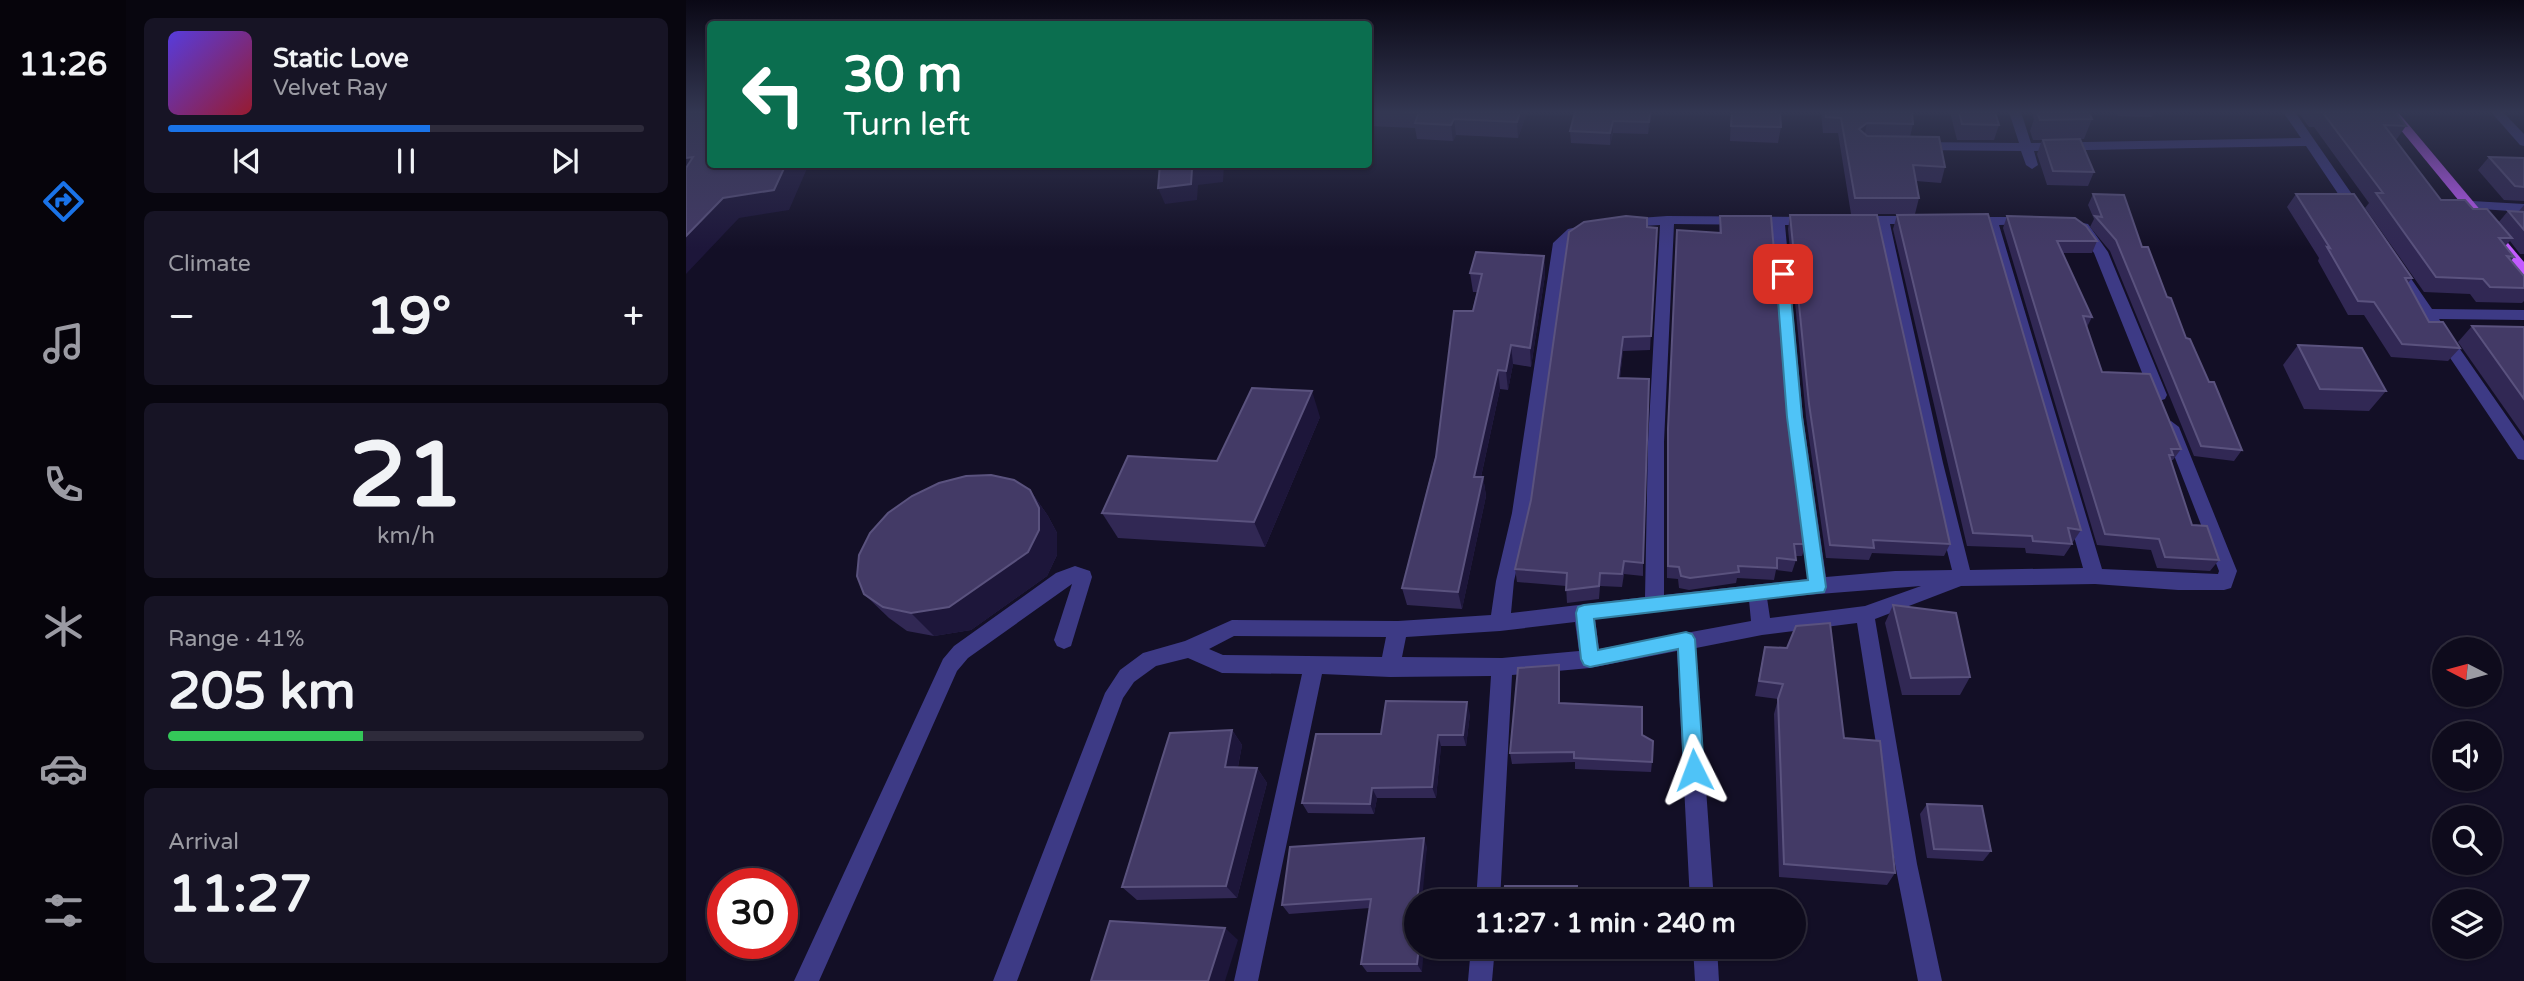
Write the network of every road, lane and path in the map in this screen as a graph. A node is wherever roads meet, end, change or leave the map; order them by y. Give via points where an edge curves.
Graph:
1 (2030, 158) edge
2 (2320, 158) edge
3 (2431, 158) edge
4 (2032, 165) dead end
5 (2472, 205) junction
6 (2524, 208) edge
7 (1667, 220) junction
8 (1882, 220) junction
9 (1991, 221) junction
10 (1778, 222) junction
11 (2049, 222) edge
12 (2072, 223) edge
13 (2369, 229) edge
14 (2384, 250) edge
15 (2524, 271) edge
16 (2429, 314) junction
17 (2524, 315) edge
18 (2524, 454) edge
19 (2095, 576) junction
20 (1963, 579) junction
21 (1818, 587) junction
22 (1757, 591) junction
23 (1654, 605) junction
24 (1584, 613) junction
25 (1865, 614) junction
26 (1500, 623) junction
27 (1762, 627) junction
28 (1398, 628) junction
29 (1686, 639) junction
30 (1064, 640) dead end
31 (1189, 649) junction
32 (1590, 659) junction
33 (1314, 664) junction
34 (1502, 667) junction
35 (1390, 668) junction
36 (1489, 889) edge
37 (1701, 889) edge
38 (1482, 959) edge
39 (1705, 959) edge
40 (806, 981) edge
41 (1005, 981) edge
42 (1246, 981) edge
43 (1480, 981) edge
44 (1707, 981) edge
45 (1930, 981) edge

1 - 4 street
2 - 13 street
3 - 5 main road
5 - 6 street
5 - 15 main road
7 - 10 street
7 - 23 street via 1656,442
7 - 26 street via 1573,232 1560,243 1521,513
8 - 9 street
8 - 10 street
8 - 20 street
9 - 11 street
9 - 19 street
10 - 21 street via 1795,417
12 - 19 street via 2088,231 2101,252 2228,572 2224,582
14 - 16 street
16 - 17 street
16 - 18 street
19 - 20 street
20 - 21 street via 1895,579
20 - 25 street
21 - 22 street
22 - 23 street
22 - 27 street
23 - 24 street
24 - 26 street
24 - 32 street
25 - 27 street
25 - 45 street
26 - 28 street
27 - 29 street
28 - 31 street via 1232,628
28 - 35 street
29 - 32 street
29 - 37 street
30 - 40 street via 1083,577 1075,574 961,652 950,665
31 - 33 street via 1222,664
31 - 41 street via 1150,659 1127,676 1115,693
32 - 34 street
33 - 35 street
33 - 42 street
34 - 35 street
34 - 36 street
38 - 43 street
39 - 44 street

